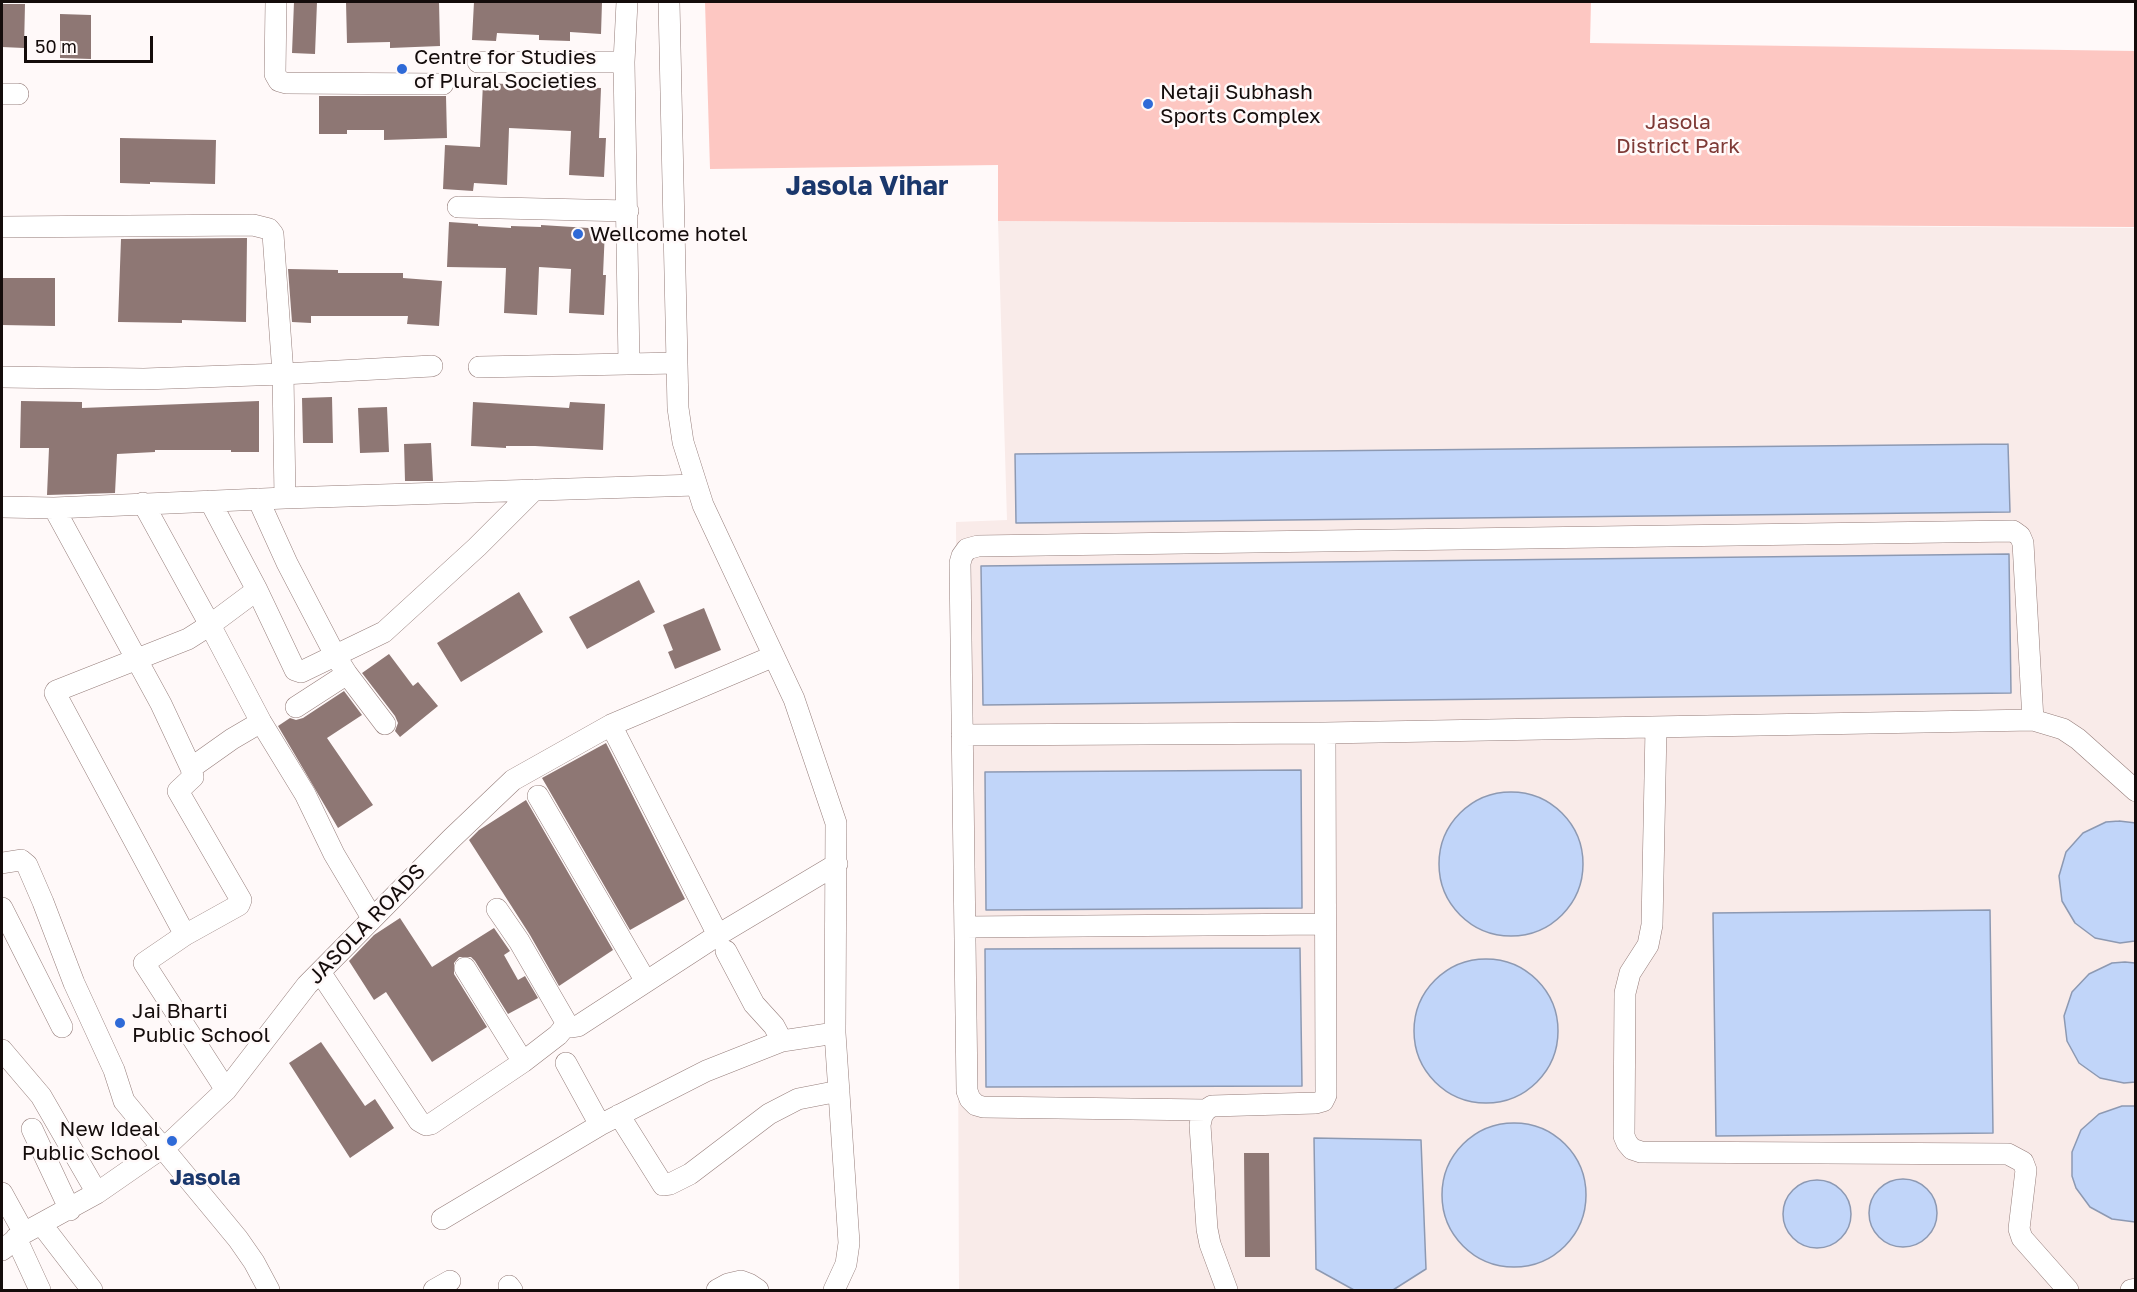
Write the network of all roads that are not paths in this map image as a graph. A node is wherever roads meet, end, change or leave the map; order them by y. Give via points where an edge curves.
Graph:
1 (276, 2) edge
2 (627, 2) edge
3 (669, 2) edge
4 (478, 62) dead end
5 (624, 62) junction
6 (442, 84) dead end
7 (458, 207) dead end
8 (628, 212) junction
9 (2, 227) edge
10 (677, 363) junction
11 (629, 364) junction
12 (432, 366) dead end
13 (479, 367) dead end
14 (283, 374) junction
15 (2, 377) edge
16 (696, 485) junction
17 (534, 490) junction
18 (285, 498) junction
19 (258, 499) junction
20 (210, 501) junction
21 (143, 503) junction
22 (2, 507) edge
23 (54, 508) junction
24 (257, 590) junction
25 (210, 625) junction
26 (335, 655) junction
27 (774, 656) junction
28 (135, 659) junction
29 (347, 674) junction
30 (296, 707) dead end
31 (2033, 720) junction
32 (261, 722) junction
33 (385, 724) dead end
34 (611, 725) junction
35 (1656, 728) junction
36 (1325, 733) junction
37 (962, 735) junction
38 (191, 768) junction
39 (2136, 791) edge
40 (538, 796) dead end
41 (2, 863) edge
42 (837, 864) junction
43 (2, 908) edge
44 (498, 909) dead end
45 (372, 918) junction
46 (1325, 924) junction
47 (966, 927) junction
48 (185, 935) junction
49 (722, 943) junction
50 (465, 968) dead end
51 (320, 972) junction
52 (645, 980) junction
53 (567, 1024) junction
54 (62, 1028) dead end
55 (835, 1033) junction
56 (783, 1041) junction
57 (2, 1050) edge
58 (523, 1062) junction
59 (566, 1063) dead end
60 (226, 1090) junction
61 (839, 1090) junction
62 (1206, 1110) junction
63 (620, 1115) junction
64 (600, 1125) junction
65 (32, 1129) dead end
66 (162, 1148) junction
67 (2, 1193) edge
68 (97, 1193) junction
69 (70, 1210) junction
70 (442, 1219) dead end
71 (21, 1237) edge
72 (40, 1290) edge
73 (92, 1290) edge
74 (269, 1290) edge
75 (717, 1290) edge
76 (758, 1290) edge
77 (834, 1290) edge
78 (1227, 1290) edge
79 (2068, 1290) edge

1 - 6 street via 275,74 279,81
2 - 5 street
3 - 10 street
4 - 5 street
5 - 8 street
7 - 8 street
8 - 11 street
9 - 14 street via 253,225 269,229 273,234
10 - 11 street
10 - 16 street via 683,442
11 - 13 street
12 - 14 street
14 - 15 street via 144,379
14 - 18 street
16 - 17 street
16 - 27 street
17 - 18 street
17 - 26 street via 400,619 384,632
18 - 19 street
19 - 20 street
19 - 26 street
20 - 21 street
20 - 24 street
21 - 23 street
21 - 25 street
22 - 23 street
23 - 28 street
24 - 25 street
24 - 26 street via 298,672
25 - 28 street via 188,639
25 - 32 street
26 - 29 street
27 - 34 street, JASOLA ROADS
27 - 42 street via 794,699 836,823
28 - 38 street
28 - 48 street via 55,693
29 - 30 street
29 - 33 street
31 - 35 street
31 - 37 street via 2023,543 2013,531 1989,531 978,546 967,549 960,563
31 - 39 street via 2063,729 2078,739
32 - 38 street
32 - 45 street via 302,788 334,854
34 - 45 street, JASOLA ROADS via 522,772
34 - 49 street
35 - 36 street
35 - 79 street via 1652,925 1648,945 1630,973 1625,993 1627,1143 1641,1152 2008,1154 2023,1162 2026,1170 2019,1229 2022,1238
36 - 37 street
36 - 46 street
37 - 47 street
38 - 48 street via 192,777 178,791 241,900
40 - 52 street
41 - 66 street via 21,860 27,865 124,1101
42 - 49 street
42 - 55 street
43 - 54 street
44 - 53 street
45 - 51 street, JASOLA ROADS
46 - 47 street
46 - 62 street via 1327,1088 1323,1101 1212,1106
47 - 62 street via 967,1090 976,1105
48 - 60 street via 146,960 145,966
49 - 52 street
49 - 56 street via 754,1004
50 - 58 street
51 - 58 street via 423,1124 431,1124
51 - 60 street, JASOLA ROADS
52 - 53 street via 578,1026
53 - 58 street
55 - 56 street
55 - 61 street
56 - 63 street via 706,1071
57 - 68 street via 41,1096
59 - 64 street
60 - 66 street, JASOLA ROADS
61 - 63 street via 798,1099 769,1114 690,1174 663,1185
61 - 77 street via 849,1243 846,1264
62 - 78 street via 1200,1125 1207,1228
63 - 64 street
64 - 70 street
65 - 69 street
66 - 68 street, JASOLA ROADS
66 - 74 street via 238,1239
67 - 71 street
68 - 69 street, JASOLA ROADS
69 - 71 street, JASOLA ROADS
71 - 72 street
71 - 73 street
75 - 76 street via 741,1281

